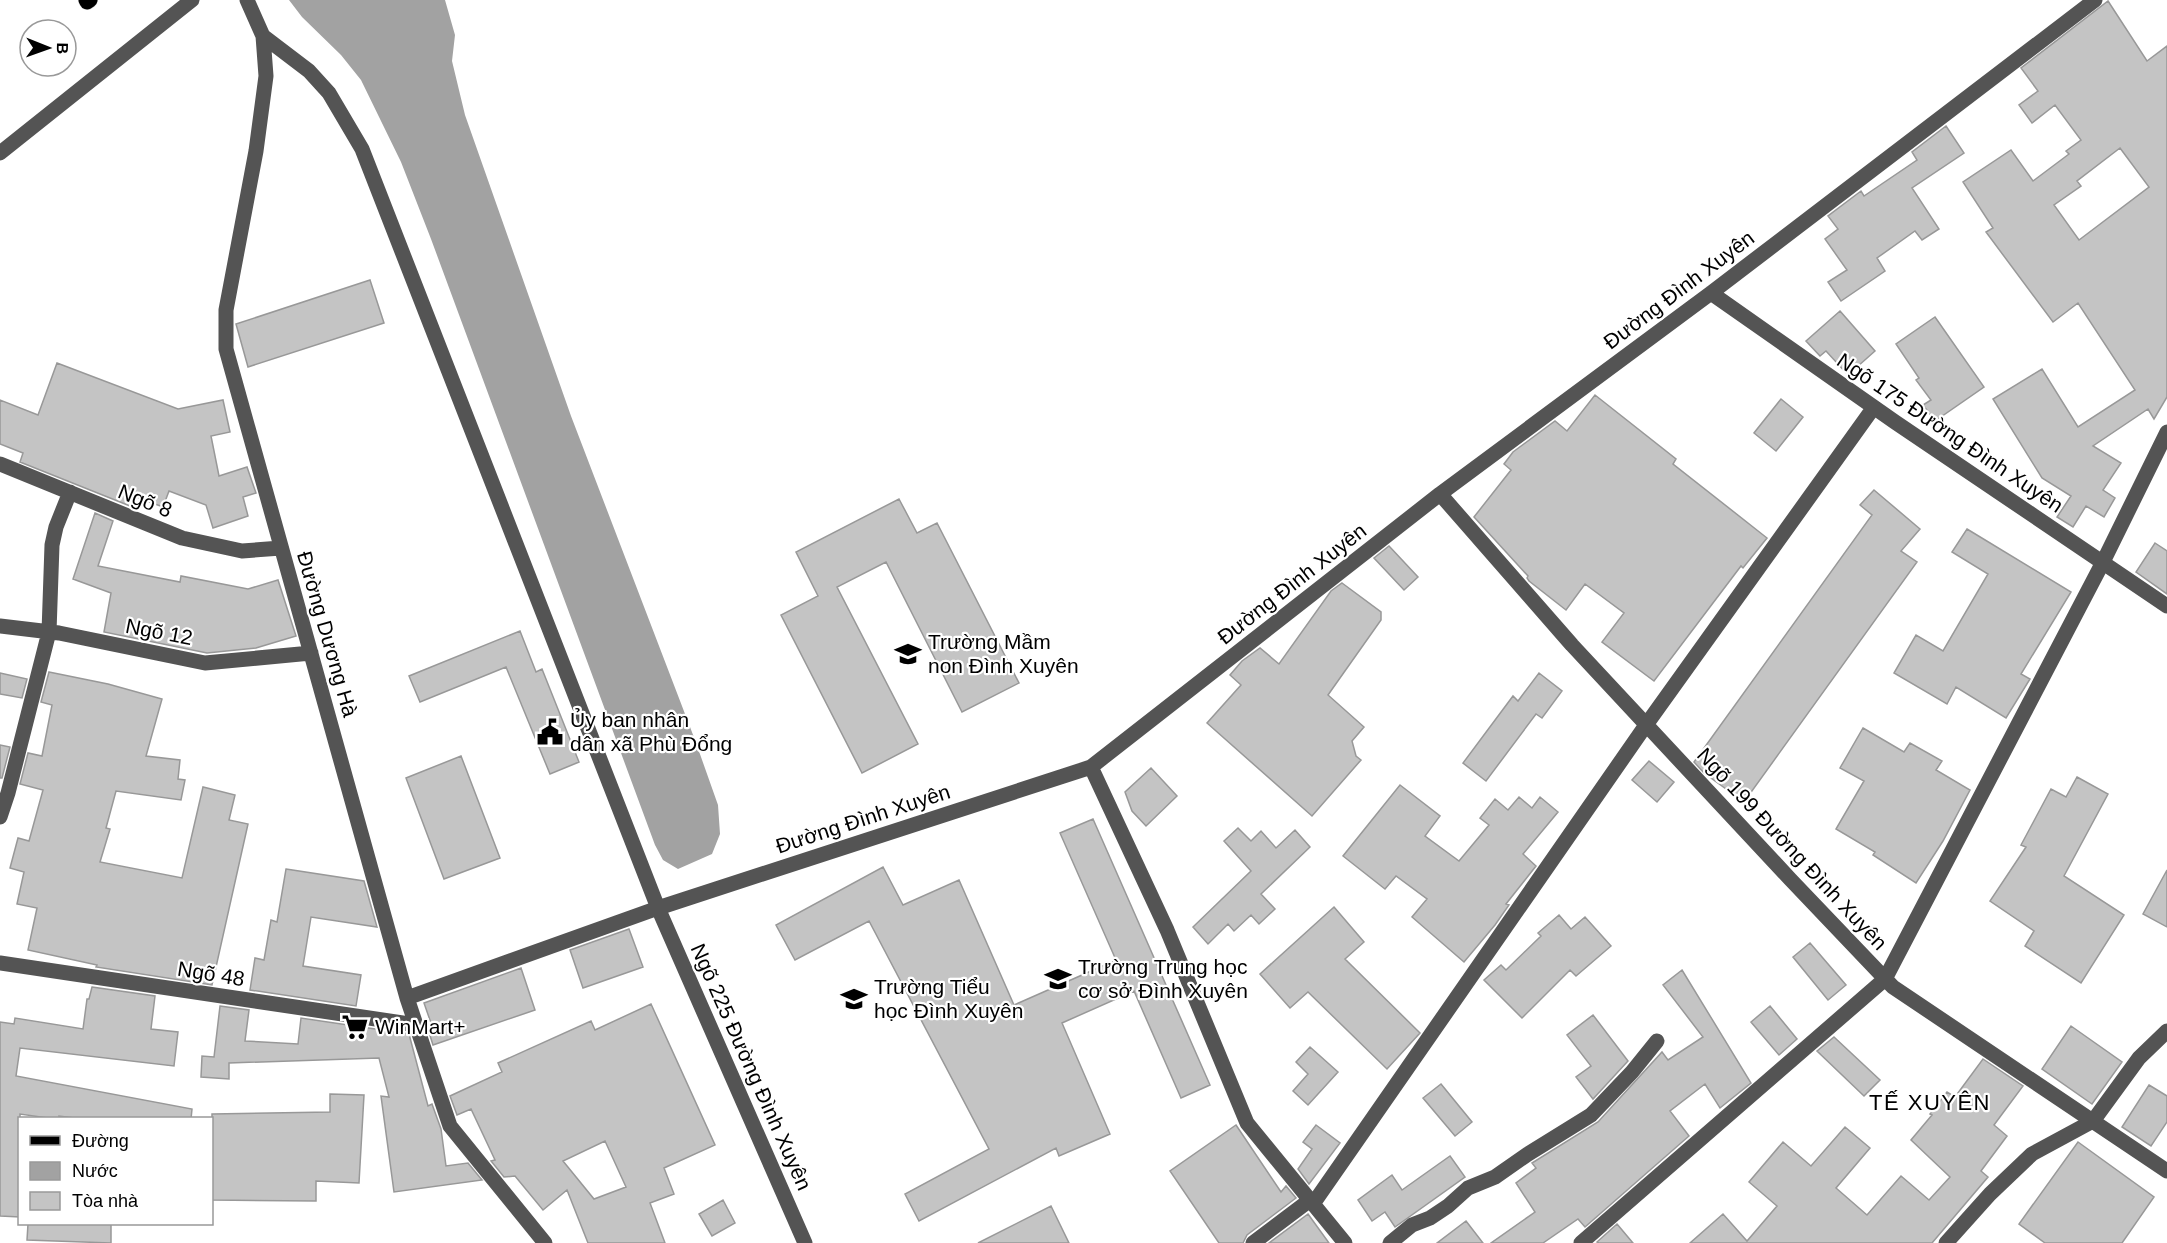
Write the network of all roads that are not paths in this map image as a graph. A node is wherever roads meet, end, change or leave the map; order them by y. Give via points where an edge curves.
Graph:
1 (192, 0) edge
2 (247, 0) edge
3 (2095, 0) edge
4 (263, 36) junction
5 (0, 153) edge
6 (1711, 293) junction
7 (1874, 407) junction
8 (2167, 432) edge
9 (0, 464) edge
10 (70, 492) junction
11 (1440, 494) junction
12 (281, 548) junction
13 (2103, 562) junction
14 (2167, 606) edge
15 (0, 626) edge
16 (49, 633) junction
17 (311, 653) junction
18 (1646, 724) junction
19 (1091, 767) junction
20 (0, 817) edge
21 (658, 909) junction
22 (0, 963) edge
23 (1885, 978) junction
24 (407, 998) junction
25 (416, 1025) junction
26 (2167, 1031) edge
27 (1657, 1041) dead end
28 (2093, 1121) junction
29 (2167, 1171) edge
30 (1312, 1202) junction
31 (545, 1243) edge
32 (805, 1243) edge
33 (1253, 1243) edge
34 (1346, 1243) edge
35 (1390, 1243) edge
36 (1581, 1243) edge
37 (1946, 1243) edge

1 - 5 street
2 - 4 street, Đường Dương Hà
3 - 6 street, Đường Đình Xuyên
4 - 12 street, Đường Dương Hà via 266,76 262,115 226,310 226,349
4 - 21 street, Ngõ 225 Đường Đình Xuyên via 309,71 329,93 362,149
6 - 7 street, Ngõ 175 Đường Đình Xuyên
6 - 11 street, Đường Đình Xuyên
7 - 13 street, Ngõ 175 Đường Đình Xuyên
7 - 18 street
8 - 13 street
9 - 10 street, Ngõ 8
10 - 12 street, Ngõ 8 via 182,538 242,551
10 - 16 street via 52,545
11 - 18 street, Ngõ 199 Đường Đình Xuyên
11 - 19 street, Đường Đình Xuyên
12 - 17 street, Đường Dương Hà
13 - 14 street, Ngõ 175 Đường Đình Xuyên
13 - 23 street
15 - 16 street, Ngõ 12
16 - 17 street, Ngõ 12 via 205,663
16 - 20 street
17 - 24 street, Đường Dương Hà
18 - 23 street, Ngõ 199 Đường Đình Xuyên
18 - 30 street
19 - 21 street, Đường Đình Xuyên
19 - 30 street via 1167,930 1246,1123
21 - 24 street, Đường Đình Xuyên
21 - 32 street, Ngõ 225 Đường Đình Xuyên
22 - 25 street, Ngõ 48
23 - 28 street, Ngõ 199 Đường Đình Xuyên
23 - 36 street
24 - 25 street, Đường Dương Hà
25 - 31 street, Đường Dương Hà via 450,1126
26 - 28 street via 2139,1059
27 - 35 street via 1591,1115 1495,1178 1468,1188 1448,1206 1412,1225
28 - 29 street, Ngõ 199 Đường Đình Xuyên
28 - 37 street via 2032,1154
30 - 33 street
30 - 34 street

